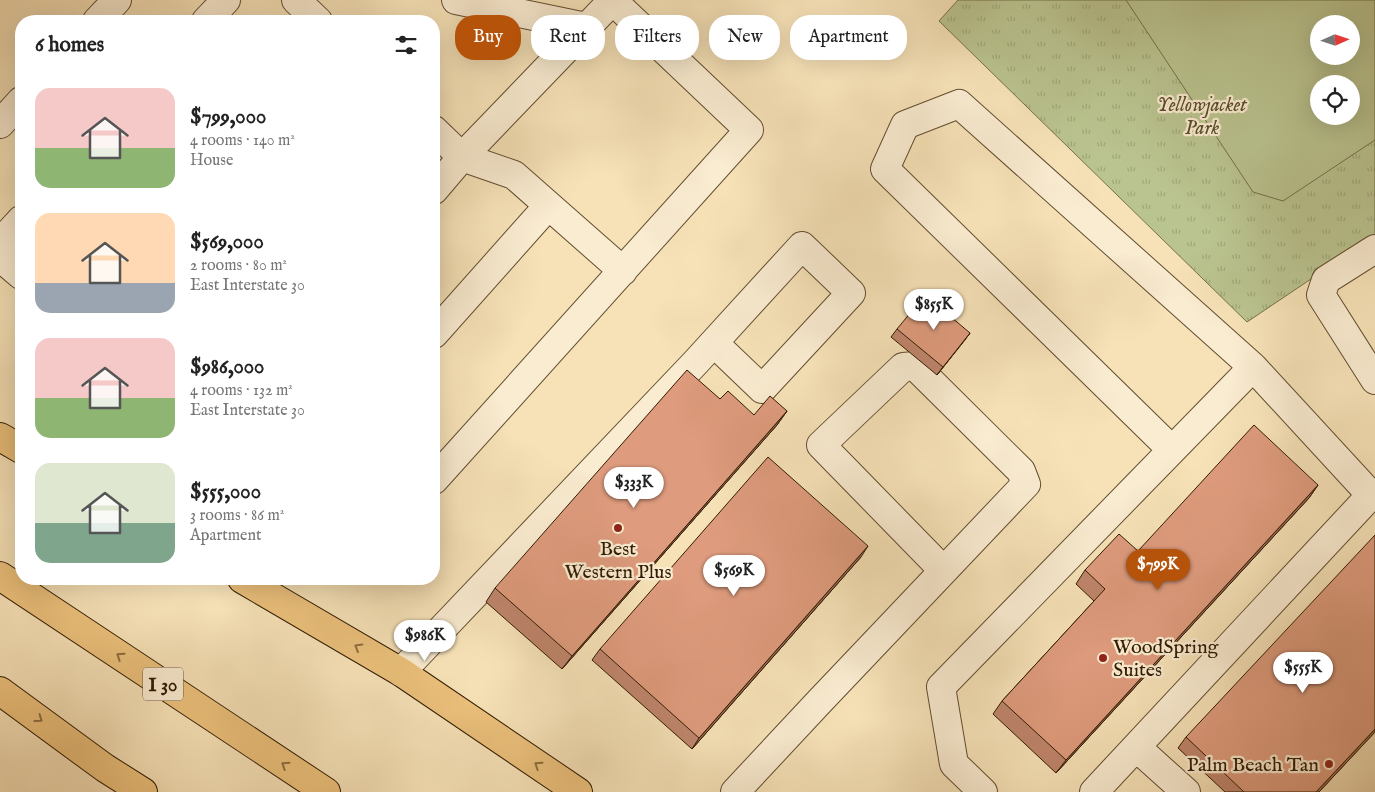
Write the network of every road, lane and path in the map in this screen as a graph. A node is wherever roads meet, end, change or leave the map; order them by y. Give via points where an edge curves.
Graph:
1 (226, 0) edge
2 (296, 0) edge
3 (456, 0) edge
4 (613, 0) edge
5 (212, 15) edge
6 (312, 15) edge
7 (598, 15) edge
8 (531, 16) edge
9 (555, 60) edge
10 (15, 108) edge
11 (0, 124) edge
12 (440, 136) edge
13 (462, 157) junction
14 (440, 183) edge
15 (548, 206) junction
16 (15, 226) edge
17 (1375, 249) edge
18 (15, 270) edge
19 (623, 271) junction
20 (440, 327) edge
21 (714, 343) junction
22 (1253, 367) junction
23 (1375, 380) edge
24 (0, 437) edge
25 (15, 446) edge
26 (1172, 450) junction
27 (440, 473) edge
28 (1373, 492) edge
29 (943, 570) junction
30 (0, 576) edge
31 (252, 585) edge
32 (401, 672) junction
33 (0, 690) edge
34 (1136, 747) junction
35 (143, 792) edge
36 (326, 792) edge
37 (578, 792) edge
38 (736, 792) edge
39 (983, 792) edge
40 (1094, 792) edge
41 (1186, 792) edge

1 - 5 lane
2 - 6 lane
3 - 8 lane
4 - 7 lane
4 - 19 lane via 749,130
9 - 13 lane
10 - 11 lane
12 - 13 lane
13 - 14 lane
13 - 15 lane via 514,176
15 - 19 lane
15 - 20 lane
16 - 18 lane via 9,233 8,264
17 - 23 lane via 1326,280 1321,296
19 - 27 lane
21 - 21 lane via 802,246 851,293 762,389
21 - 32 lane
22 - 26 lane
22 - 26 lane via 960,104 905,125 885,169
22 - 28 lane
24 - 25 main road
26 - 39 lane via 942,687 954,764
28 - 34 lane
29 - 29 lane via 1026,484 1021,471 915,366 903,367 821,445
29 - 38 lane
36 -> 30 main road, I 30
32 -> 31 main road
37 -> 32 main road
33 -> 35 main road
34 - 40 lane
34 - 41 lane

